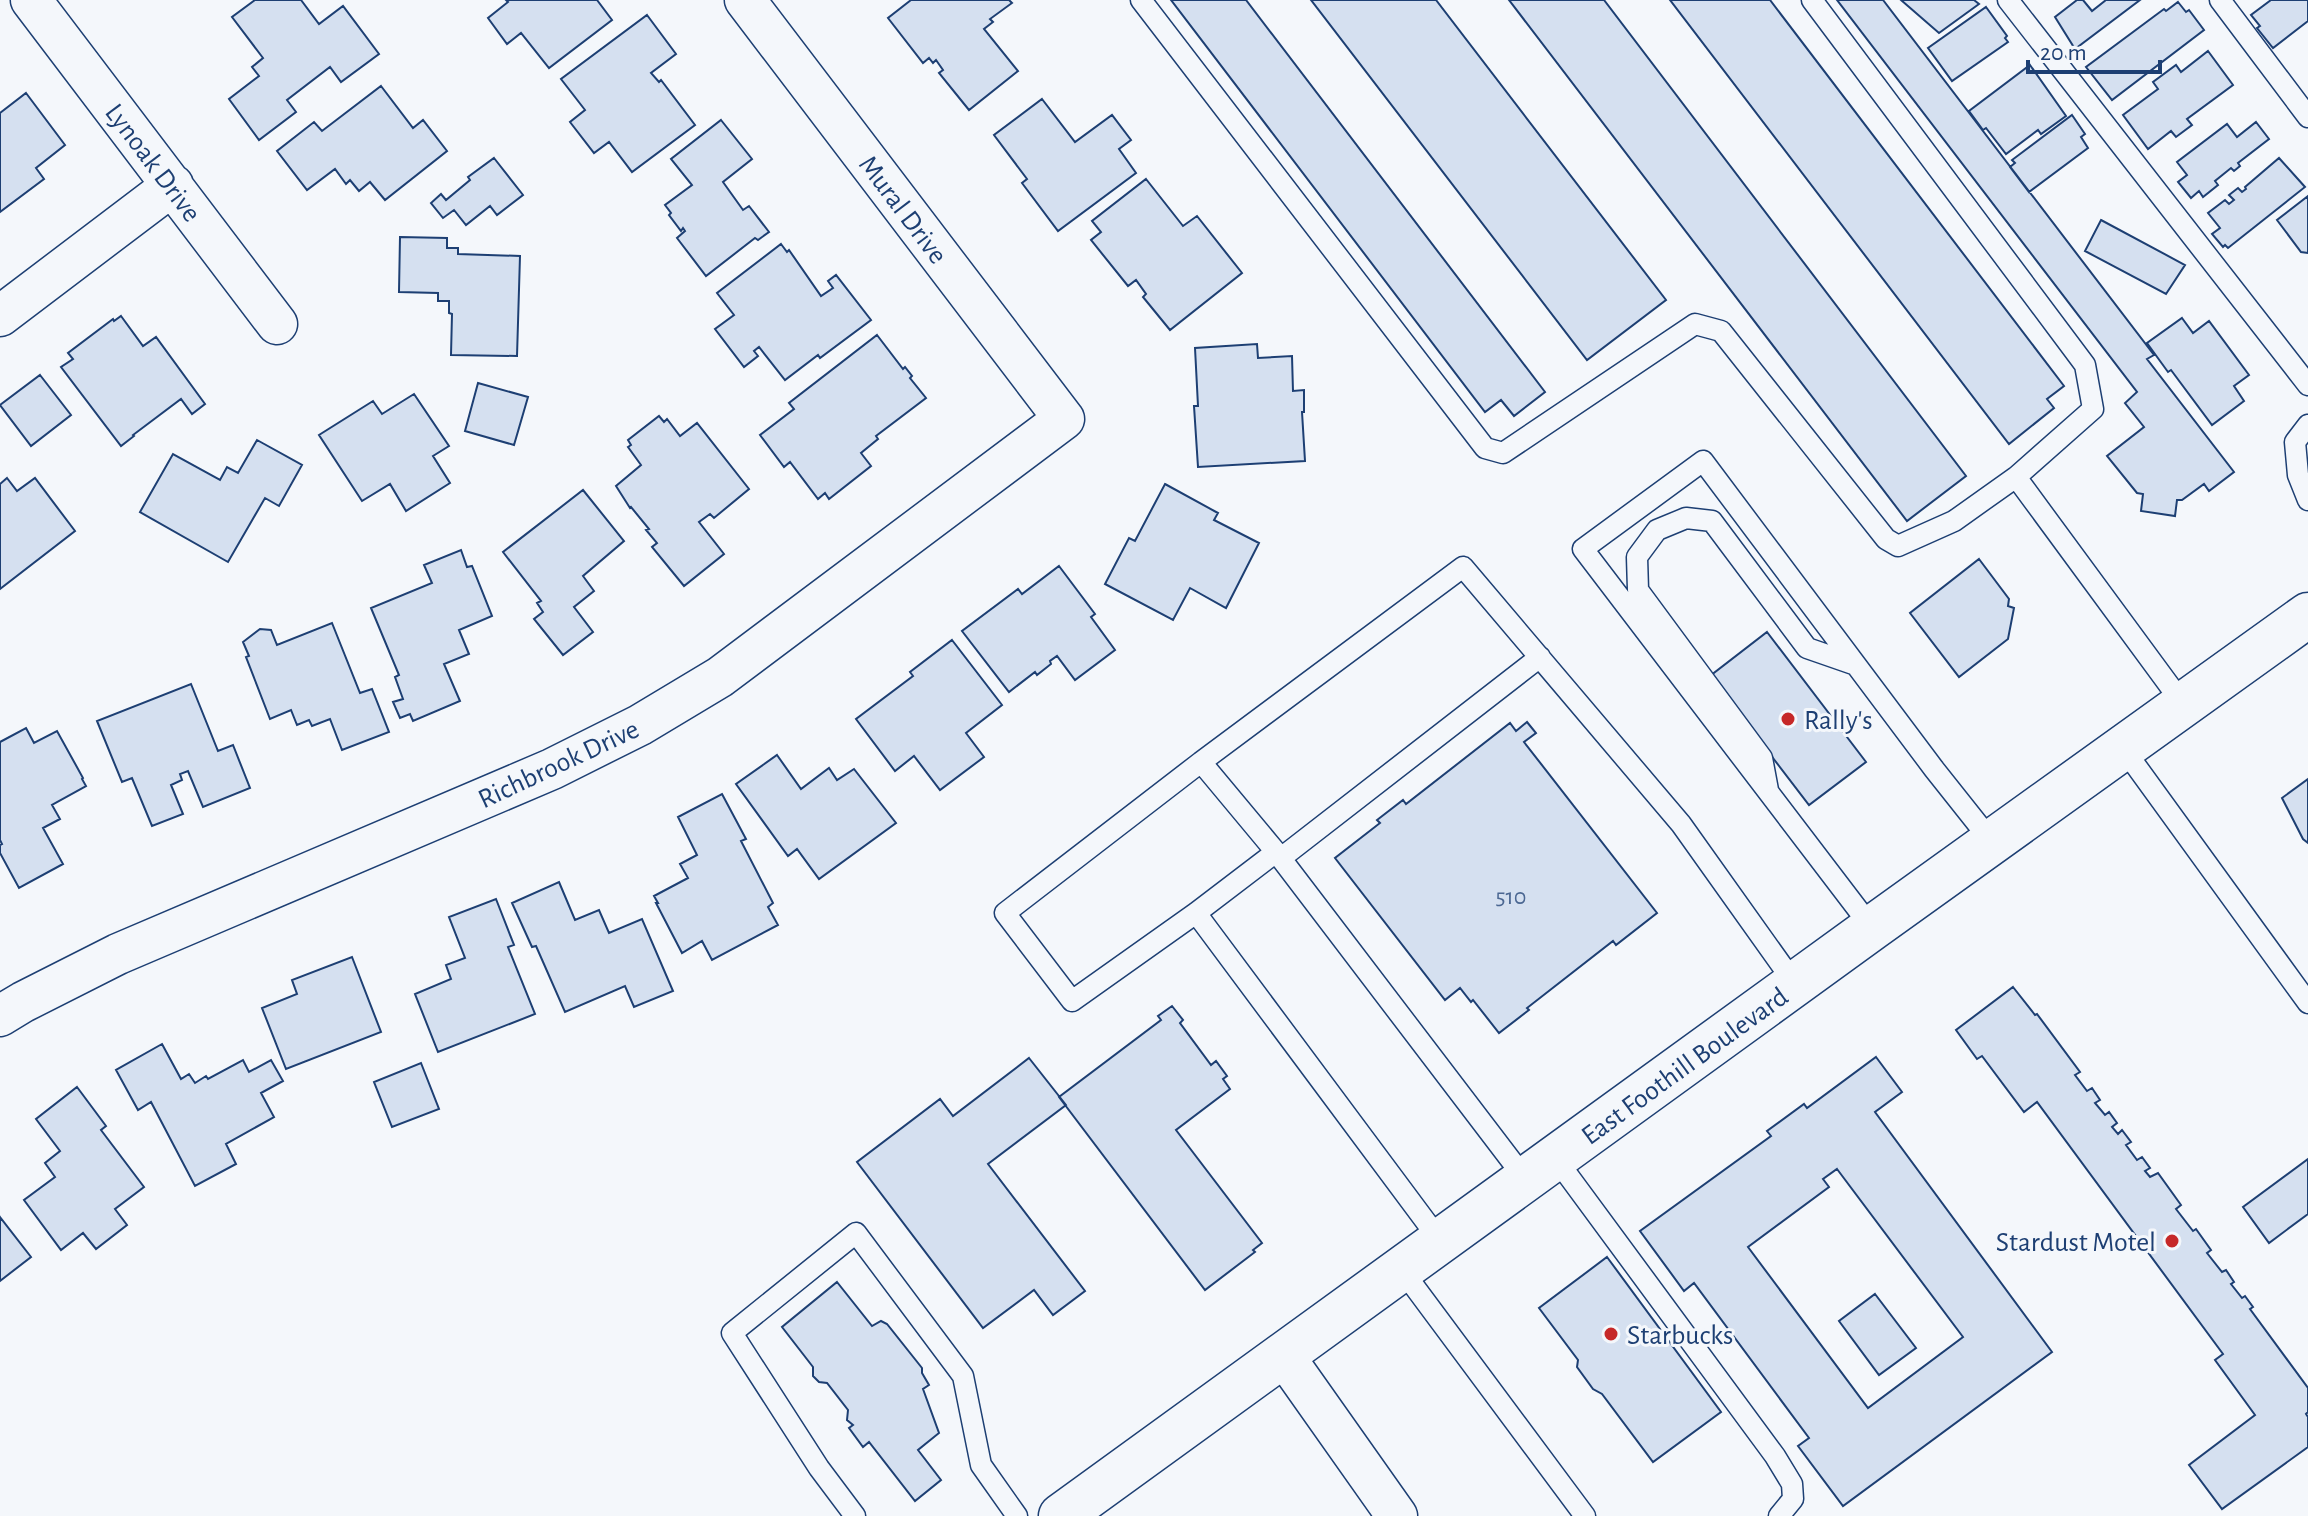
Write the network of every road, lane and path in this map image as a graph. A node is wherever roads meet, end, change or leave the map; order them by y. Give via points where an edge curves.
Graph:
1 (31, 0) edge
2 (745, 0) edge
3 (1141, 0) edge
4 (1812, 0) edge
5 (2008, 0) edge
6 (2220, 0) edge
7 (2308, 117) edge
8 (173, 185) junction
9 (0, 316) edge
10 (277, 324) dead end
11 (2308, 385) edge
12 (1064, 419) joint
13 (2308, 425) edge
14 (2016, 477) junction
15 (2308, 500) edge
16 (2308, 615) edge
17 (1540, 657) junction
18 (1856, 665) junction
19 (2183, 704) junction
20 (2123, 748) junction
21 (1201, 762) junction
22 (1769, 793) junction
23 (1992, 842) junction
24 (1278, 855) junction
25 (1196, 913) junction
26 (1872, 928) junction
27 (1795, 984) junction
28 (2308, 1003) edge
29 (0, 1016) edge
30 (1541, 1169) junction
31 (1441, 1242) junction
32 (1402, 1270) junction
33 (1284, 1356) junction
34 (855, 1516) edge
35 (1017, 1516) edge
36 (1061, 1516) edge
37 (1397, 1516) edge
38 (1585, 1516) edge
39 (1779, 1516) edge

1 - 8 street, Lynoak Drive
2 - 12 street, Mural Drive
3 - 14 lane via 1485,448 1503,453 1695,324 1721,331 1886,539 1898,546 1954,521
4 - 14 lane via 2085,365 2093,409
5 - 11 lane
6 - 7 lane
8 - 9 street
8 - 10 street, Lynoak Drive
12 - 29 street, Richbrook Drive via 720,677 640,725 552,769 118,954
13 - 15 lane via 2295,442 2298,475
14 - 19 lane
16 - 19 main road, East Foothill Boulevard
17 - 21 lane via 1463,567
17 - 24 lane
17 - 27 lane via 1681,824
18 - 22 lane via 1807,648 1712,521 1686,518 1657,530 1637,557 1638,590 1762,758
18 - 22 lane via 1703,461 1583,549
18 - 23 lane
19 - 20 main road, East Foothill Boulevard
20 - 23 main road, East Foothill Boulevard
20 - 28 lane
21 - 24 lane
21 - 25 lane via 1005,913 1072,1001
22 - 26 lane
23 - 26 main road, East Foothill Boulevard
24 - 25 lane
24 - 30 lane
25 - 31 lane
26 - 27 main road, East Foothill Boulevard
27 - 30 main road, East Foothill Boulevard
30 - 31 main road, East Foothill Boulevard
30 - 39 lane via 1775,1456 1792,1484 1793,1499
31 - 32 main road, East Foothill Boulevard
32 - 33 main road, East Foothill Boulevard
32 - 38 lane
33 - 36 main road, East Foothill Boulevard
33 - 37 street
34 - 35 lane via 732,1333 856,1233 963,1376 981,1465

